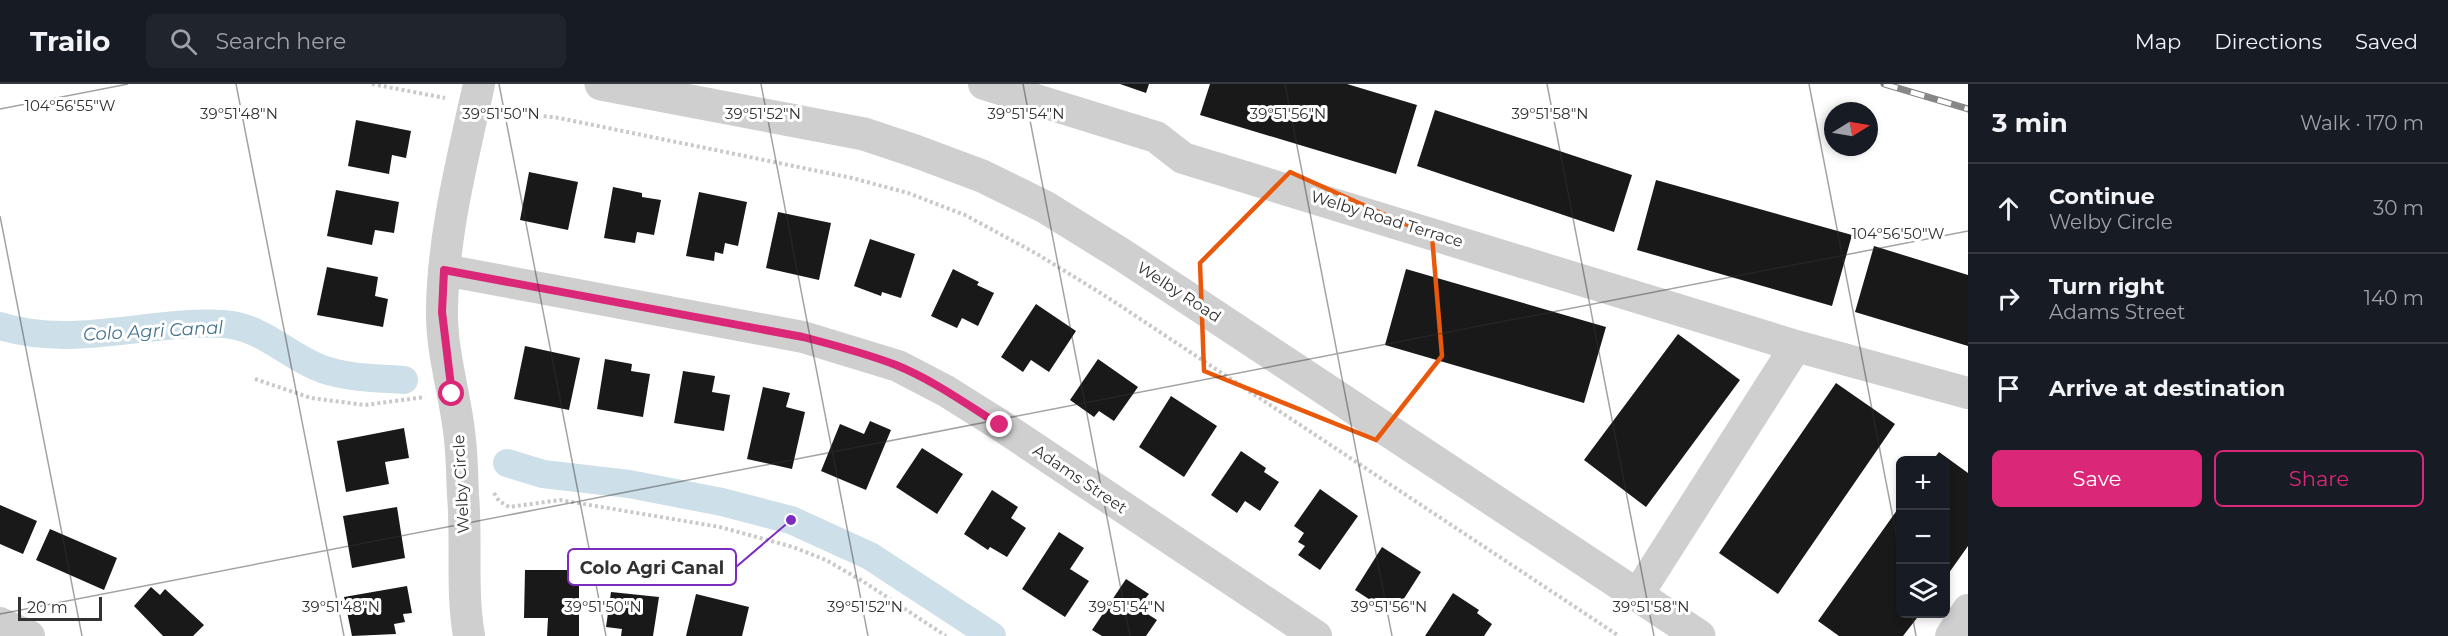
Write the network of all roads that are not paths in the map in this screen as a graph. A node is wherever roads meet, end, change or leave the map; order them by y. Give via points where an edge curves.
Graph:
1 (478, 84) edge
2 (601, 84) edge
3 (984, 84) edge
4 (444, 270) junction
5 (1796, 346) junction
6 (1968, 393) edge
7 (1638, 594) junction
8 (1968, 610) edge
9 (0, 623) edge
10 (29, 636) edge
11 (469, 636) edge
12 (1316, 636) edge
13 (1699, 636) edge
14 (1951, 636) edge

1 - 4 street, Welby Circle via 453,203
2 - 7 street, Welby Road via 864,134 982,176 1045,207
3 - 5 street, Welby Road Terrace via 1156,137 1183,158
4 - 11 street, Welby Circle via 442,312 459,431 464,507 463,594
4 - 12 street, Adams Street via 803,337 898,366 1000,425
5 - 6 street, Welby Road Terrace
5 - 7 street
7 - 13 street, Welby Road
8 - 14 street
9 - 10 street

